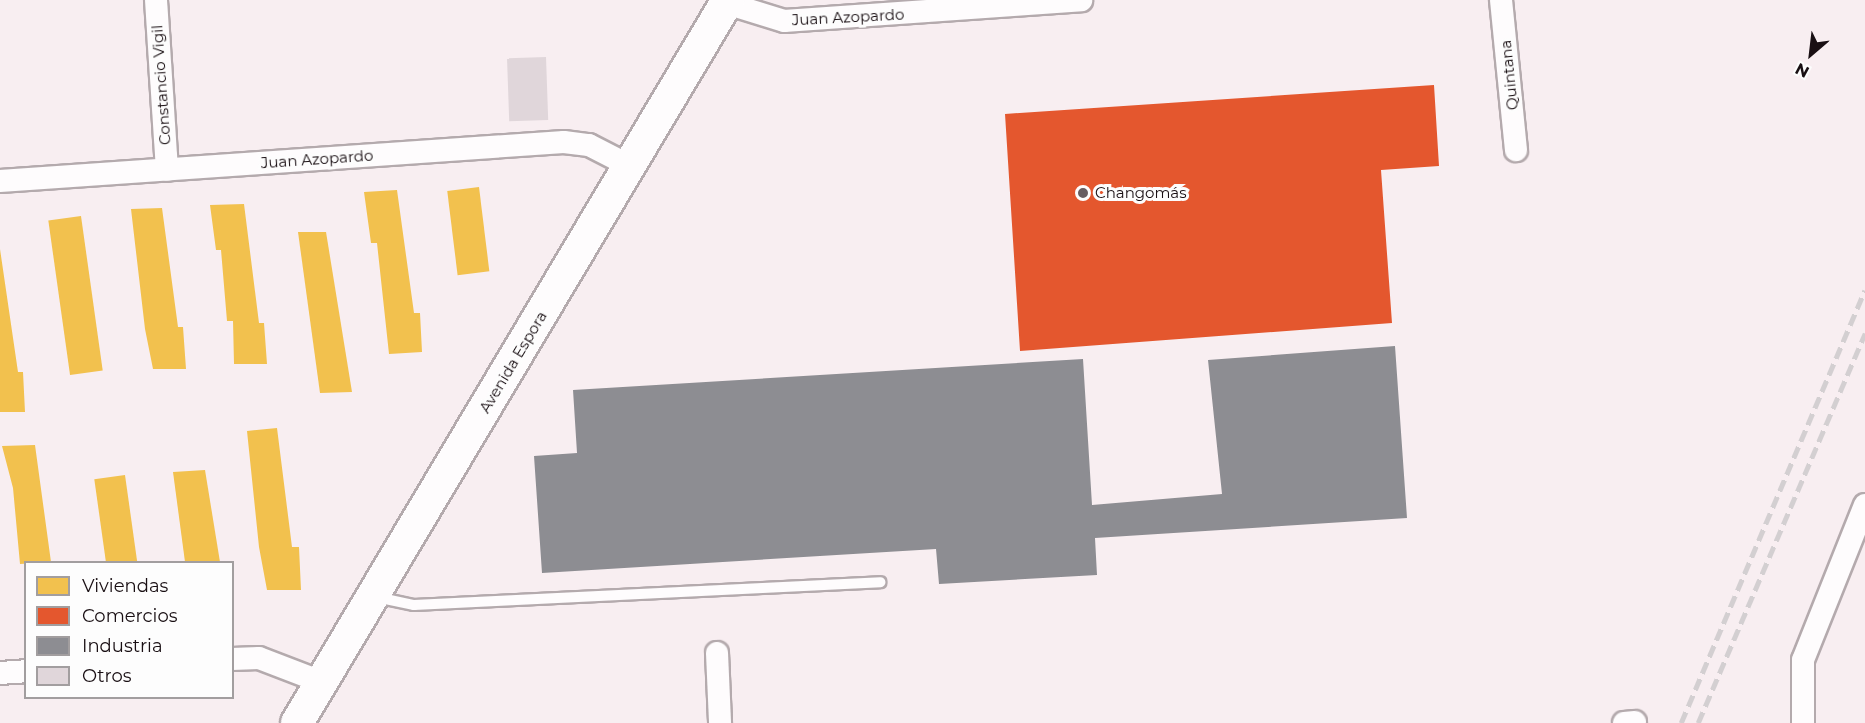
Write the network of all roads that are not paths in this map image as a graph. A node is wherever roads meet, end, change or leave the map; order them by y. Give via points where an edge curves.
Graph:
1 (156, 0) edge
2 (1081, 0) edge
3 (1501, 0) edge
4 (727, 2) edge
5 (1516, 150) dead end
6 (630, 166) junction
7 (167, 170) junction
8 (0, 181) edge
9 (1863, 512) edge
10 (880, 582) dead end
11 (373, 596) junction
12 (717, 653) dead end
13 (234, 659) edge
14 (24, 671) edge
15 (0, 673) edge
16 (322, 682) junction
17 (1635, 722) edge
18 (297, 723) edge
19 (720, 723) edge
20 (1624, 723) edge
21 (1803, 723) edge

1 - 7 street, Constancio Vigil
2 - 4 street, Juan Azopardo via 784,21
3 - 5 street, Quintana
4 - 6 main road, Avenida Espora
6 - 7 street, Juan Azopardo via 589,145 564,142
6 - 11 main road, Avenida Espora
7 - 8 street, Juan Azopardo
9 - 21 street via 1803,660
10 - 11 lane via 414,605
11 - 16 main road, Avenida Espora
12 - 19 street
13 - 16 street via 259,658
14 - 15 street
16 - 18 main road, Avenida Espora
17 - 20 street

